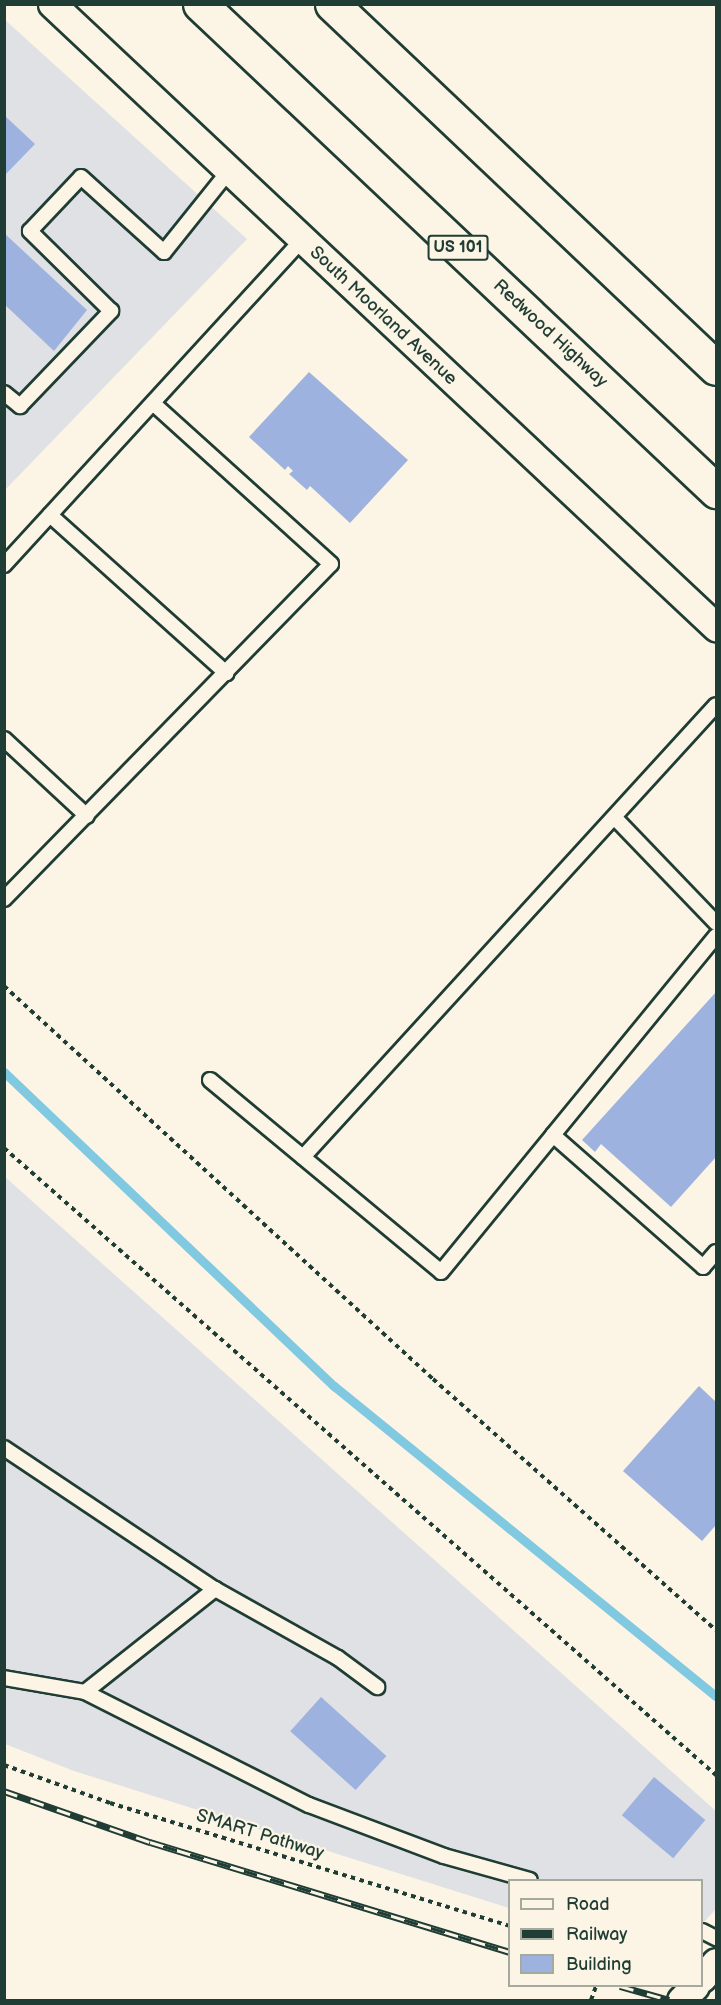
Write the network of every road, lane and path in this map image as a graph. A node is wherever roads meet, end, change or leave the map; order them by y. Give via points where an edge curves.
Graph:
1 (52, 4) edge
2 (200, 4) edge
3 (332, 4) edge
4 (228, 172) junction
5 (302, 240) junction
6 (717, 368) edge
7 (4, 393) edge
8 (153, 403) junction
9 (717, 491) edge
10 (50, 515) junction
11 (4, 565) edge
12 (717, 627) edge
13 (226, 673) junction
14 (717, 705) edge
15 (4, 739) edge
16 (87, 816) junction
17 (615, 818) junction
18 (4, 899) edge
19 (717, 923) edge
20 (717, 936) edge
21 (4, 986) edge
22 (210, 1080) dead end
23 (552, 1135) junction
24 (4, 1148) edge
25 (303, 1157) junction
26 (717, 1252) edge
27 (4, 1448) edge
28 (215, 1589) junction
29 (717, 1630) edge
30 (4, 1678) edge
31 (377, 1687) dead end
32 (85, 1692) junction
33 (4, 1765) edge
34 (717, 1775) edge
35 (523, 1879) edge
36 (508, 1925) edge
37 (703, 1931) edge
38 (717, 1938) edge
39 (717, 1962) edge
40 (703, 1977) edge
41 (694, 1987) edge
42 (681, 2001) edge

1 - 4 street, South Moorland Avenue
2 - 9 highway, Redwood Highway / US 101
3 - 6 highway
4 - 5 street, South Moorland Avenue
4 - 7 lane via 164,252 81,177 30,231 111,311 20,406
5 - 8 lane
5 - 12 street, South Moorland Avenue
8 - 10 lane
8 - 13 lane via 331,564
10 - 11 lane
10 - 13 lane
13 - 16 lane
14 - 17 lane
15 - 16 lane
16 - 18 lane
17 - 19 lane
17 - 25 lane
20 - 23 lane
21 - 29 path via 460,1403
22 - 25 lane
23 - 25 lane via 441,1272
23 - 26 lane via 703,1267
24 - 34 path
27 - 28 lane
28 - 31 lane via 338,1658
28 - 32 lane
30 - 32 lane
32 - 35 lane via 309,1805 444,1856
33 - 36 path, SMART Pathway via 110,1803
37 - 38 lane
39 - 40 street
41 - 42 street

